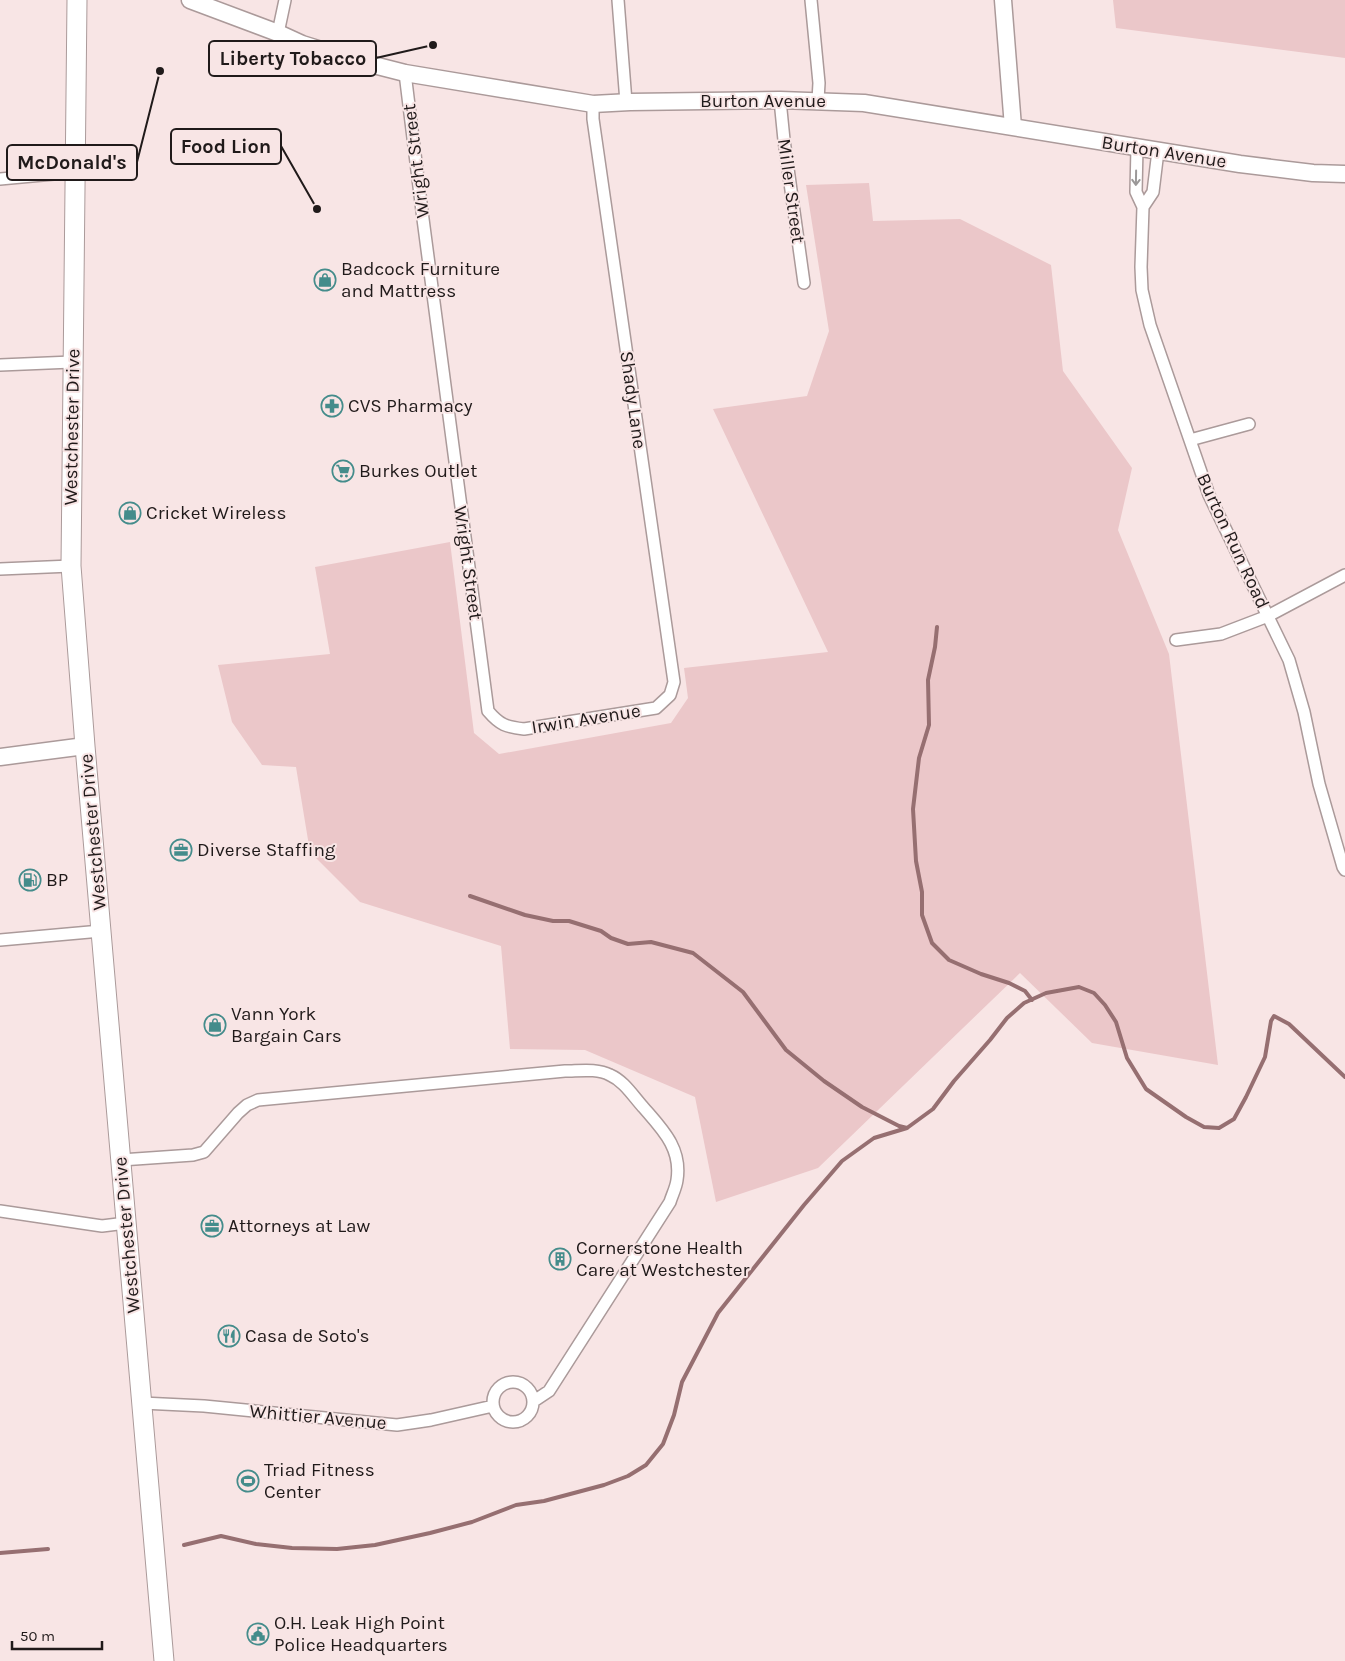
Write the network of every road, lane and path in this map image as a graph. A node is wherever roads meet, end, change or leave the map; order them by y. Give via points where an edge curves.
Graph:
1 (77, 0) edge
2 (190, 0) edge
3 (285, 0) edge
4 (618, 0) edge
5 (811, 0) edge
6 (1003, 0) edge
7 (278, 33) junction
8 (405, 73) junction
9 (780, 100) junction
10 (818, 100) junction
11 (626, 102) junction
12 (593, 104) junction
13 (1013, 127) junction
14 (1137, 147) junction
15 (1158, 151) junction
16 (75, 172) junction
17 (1345, 174) edge
18 (0, 179) edge
19 (1143, 208) junction
20 (804, 283) dead end
21 (72, 362) junction
22 (0, 365) edge
23 (1250, 424) dead end
24 (1190, 440) junction
25 (71, 566) junction
26 (0, 569) edge
27 (1345, 575) edge
28 (1268, 616) junction
29 (1176, 640) dead end
30 (670, 695) joint
31 (497, 722) joint
32 (85, 746) junction
33 (0, 756) edge
34 (1345, 870) edge
35 (101, 931) junction
36 (0, 940) edge
37 (121, 1160) junction
38 (0, 1211) edge
39 (126, 1223) junction
40 (534, 1401) junction
41 (142, 1403) junction
42 (493, 1406) junction
43 (164, 1661) edge

1 - 16 main road, Westchester Drive
2 - 7 street, Burton Avenue
3 - 7 street
4 - 11 street
5 - 10 street
6 - 13 street
7 - 8 street, Burton Avenue via 302,44
8 - 12 street, Burton Avenue
8 - 31 street, Wright Street via 485,691 488,711
9 - 10 street, Burton Avenue
9 - 11 street, Burton Avenue
9 - 20 street, Miller Street
10 - 13 street, Burton Avenue via 864,103
11 - 12 street, Burton Avenue
12 - 30 street, Shady Lane via 674,682
13 - 14 street, Burton Avenue
14 - 15 street, Burton Avenue
14 -> 19 street, Burton Run Road via 1136,192
15 - 17 street, Burton Avenue via 1313,173
15 - 19 street, Burton Run Road via 1153,192
16 - 18 street
16 - 21 main road, Westchester Drive
19 - 24 street, Burton Run Road via 1142,290 1150,325
21 - 22 street
21 - 25 main road, Westchester Drive
23 - 24 street
24 - 28 street, Burton Run Road via 1209,495
25 - 26 street
25 - 32 main road, Westchester Drive
27 - 28 street
28 - 29 street via 1220,634
28 - 34 street, Burton Run Road via 1289,660 1319,784
30 - 31 street, Irwin Avenue via 656,708 524,729 510,728
32 - 33 street
32 - 35 main road, Westchester Drive
35 - 36 street
35 - 37 main road, Westchester Drive
37 - 39 main road, Westchester Drive
37 - 40 street via 204,1152 238,1113 258,1100 565,1071 597,1071 611,1075 627,1088 670,1140 678,1162 677,1181 670,1202 568,1362 549,1391
38 - 39 street via 102,1226
39 - 41 main road, Westchester Drive
40 - 42 street via 530,1414 519,1422 500,1418
40 - 42 street via 524,1384 511,1382 499,1387
41 - 42 street, Whittier Avenue via 397,1424
41 - 43 main road, Westchester Drive

